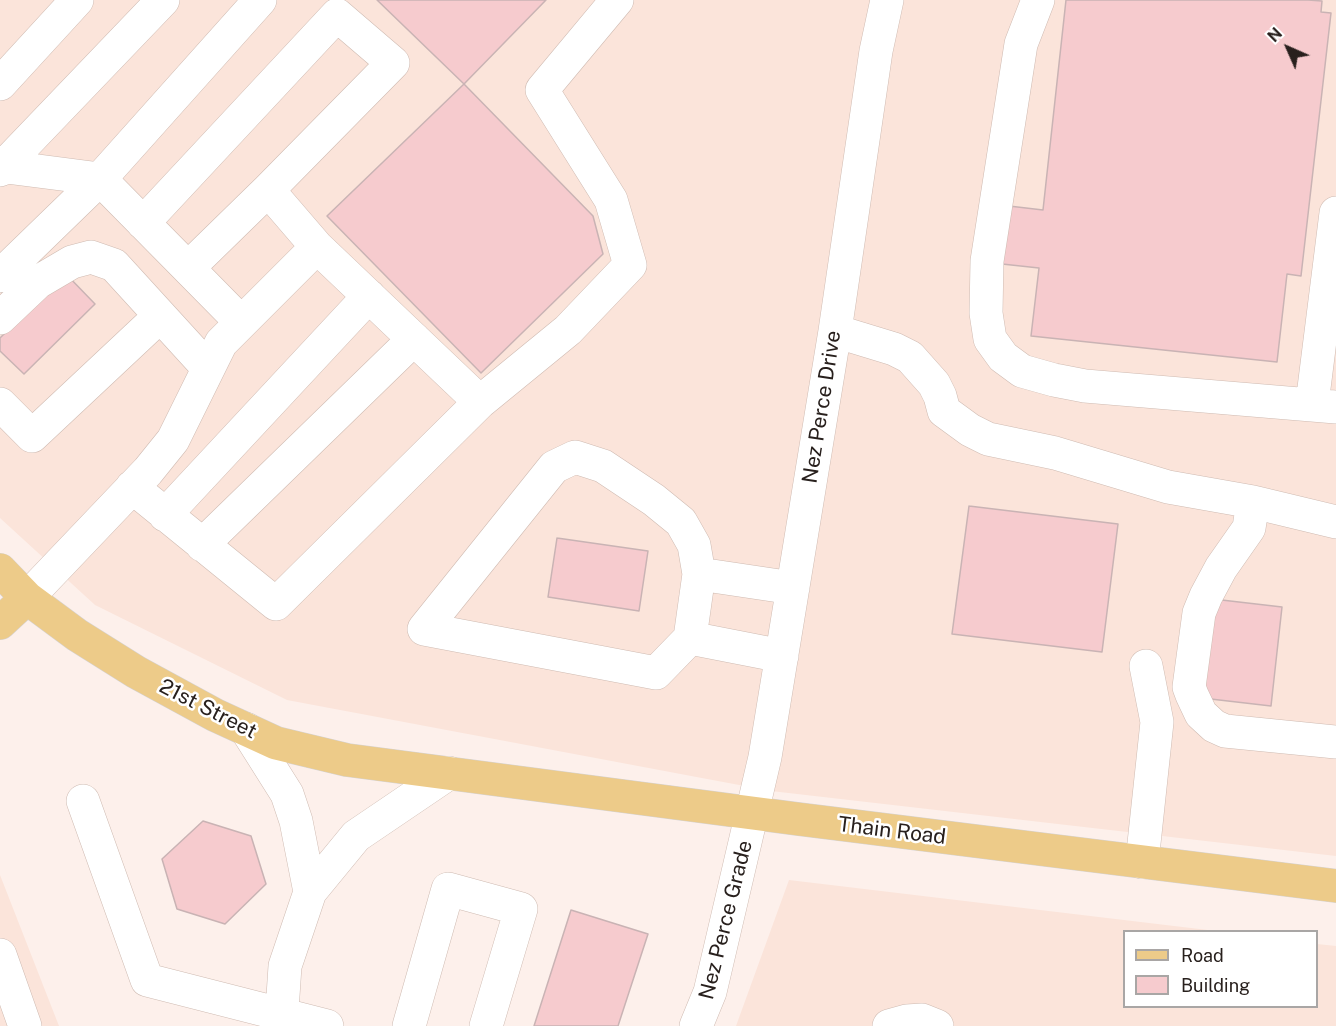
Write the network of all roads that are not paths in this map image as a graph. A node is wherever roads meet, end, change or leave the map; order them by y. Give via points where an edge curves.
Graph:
1 (77, 0) edge
2 (163, 0) edge
3 (617, 0) edge
4 (887, 0) edge
5 (1038, 0) edge
6 (255, 2) edge
7 (327, 7) edge
8 (0, 84) edge
9 (2, 167) edge
10 (100, 179) junction
11 (268, 190) junction
12 (1336, 213) edge
13 (143, 223) junction
14 (317, 247) junction
15 (188, 268) junction
16 (0, 276) edge
17 (369, 296) junction
18 (160, 316) junction
19 (0, 318) edge
20 (241, 322) junction
21 (835, 331) junction
22 (414, 339) junction
23 (208, 368) junction
24 (480, 402) junction
25 (0, 404) edge
26 (1324, 406) edge
27 (132, 487) junction
28 (1253, 502) junction
29 (165, 515) junction
30 (1336, 522) edge
31 (202, 545) junction
32 (0, 570) edge
33 (699, 574) junction
34 (793, 588) junction
35 (27, 598) junction
36 (0, 623) edge
37 (690, 638) junction
38 (782, 656) junction
39 (1146, 666) dead end
40 (246, 729) junction
41 (1325, 740) edge
42 (449, 773) junction
43 (83, 801) dead end
44 (753, 813) junction
45 (1142, 862) junction
46 (1336, 886) edge
47 (310, 892) junction
48 (0, 955) edge
49 (282, 1021) edge
50 (25, 1026) edge
51 (327, 1026) edge
52 (409, 1026) edge
53 (486, 1026) edge
54 (696, 1026) edge
55 (890, 1026) edge
56 (937, 1026) edge

1 - 8 street
2 - 9 street
3 - 24 street via 542,90 611,200 630,265 568,330
4 - 21 street, Nez Perce Drive
5 - 26 street via 1021,44 987,261 990,339 1022,371 1054,380 1085,386
6 - 10 street
7 - 11 street via 393,63
7 - 13 street
9 - 10 street
10 - 13 street
10 - 16 street
11 - 14 street
11 - 15 street
12 - 26 street
13 - 15 street
14 - 17 street
14 - 20 street
15 - 20 street
17 - 22 street
17 - 29 street
18 - 19 street via 114,265 91,257 72,262 38,282
18 - 23 street
18 - 25 street via 32,436
20 - 23 street via 221,343
21 - 28 street via 910,357 934,384 944,411 988,439 1055,453 1168,487
21 - 34 street, Nez Perce Drive
22 - 24 street
22 - 31 street
23 - 27 street via 173,440
24 - 31 street via 276,604
27 - 29 street
27 - 35 street
28 - 30 street
28 - 41 street via 1250,528 1221,568 1199,613 1189,687 1202,714 1214,726
29 - 31 street
32 - 35 main road, 21st Street
33 - 34 street
33 - 37 street
33 - 37 street via 694,545 681,522 603,466 575,457 554,468 424,629 656,673
34 - 38 street, Nez Perce Drive
35 - 36 main road
35 - 40 main road, 21st Street via 136,672
37 - 38 street
38 - 44 street, Nez Perce Drive
39 - 45 street via 1157,722
40 - 42 main road, 21st Street via 276,743 347,760
40 - 47 street via 287,794
42 - 44 main road, Thain Road
42 - 47 street via 356,836
43 - 49 street via 147,980
44 - 45 main road, Thain Road
44 - 54 street, Nez Perce Grade via 710,992
45 - 46 main road, Thain Road
47 - 49 street via 285,966
48 - 50 street
49 - 51 street
52 - 53 street via 448,889 521,909
55 - 56 street via 922,1020

